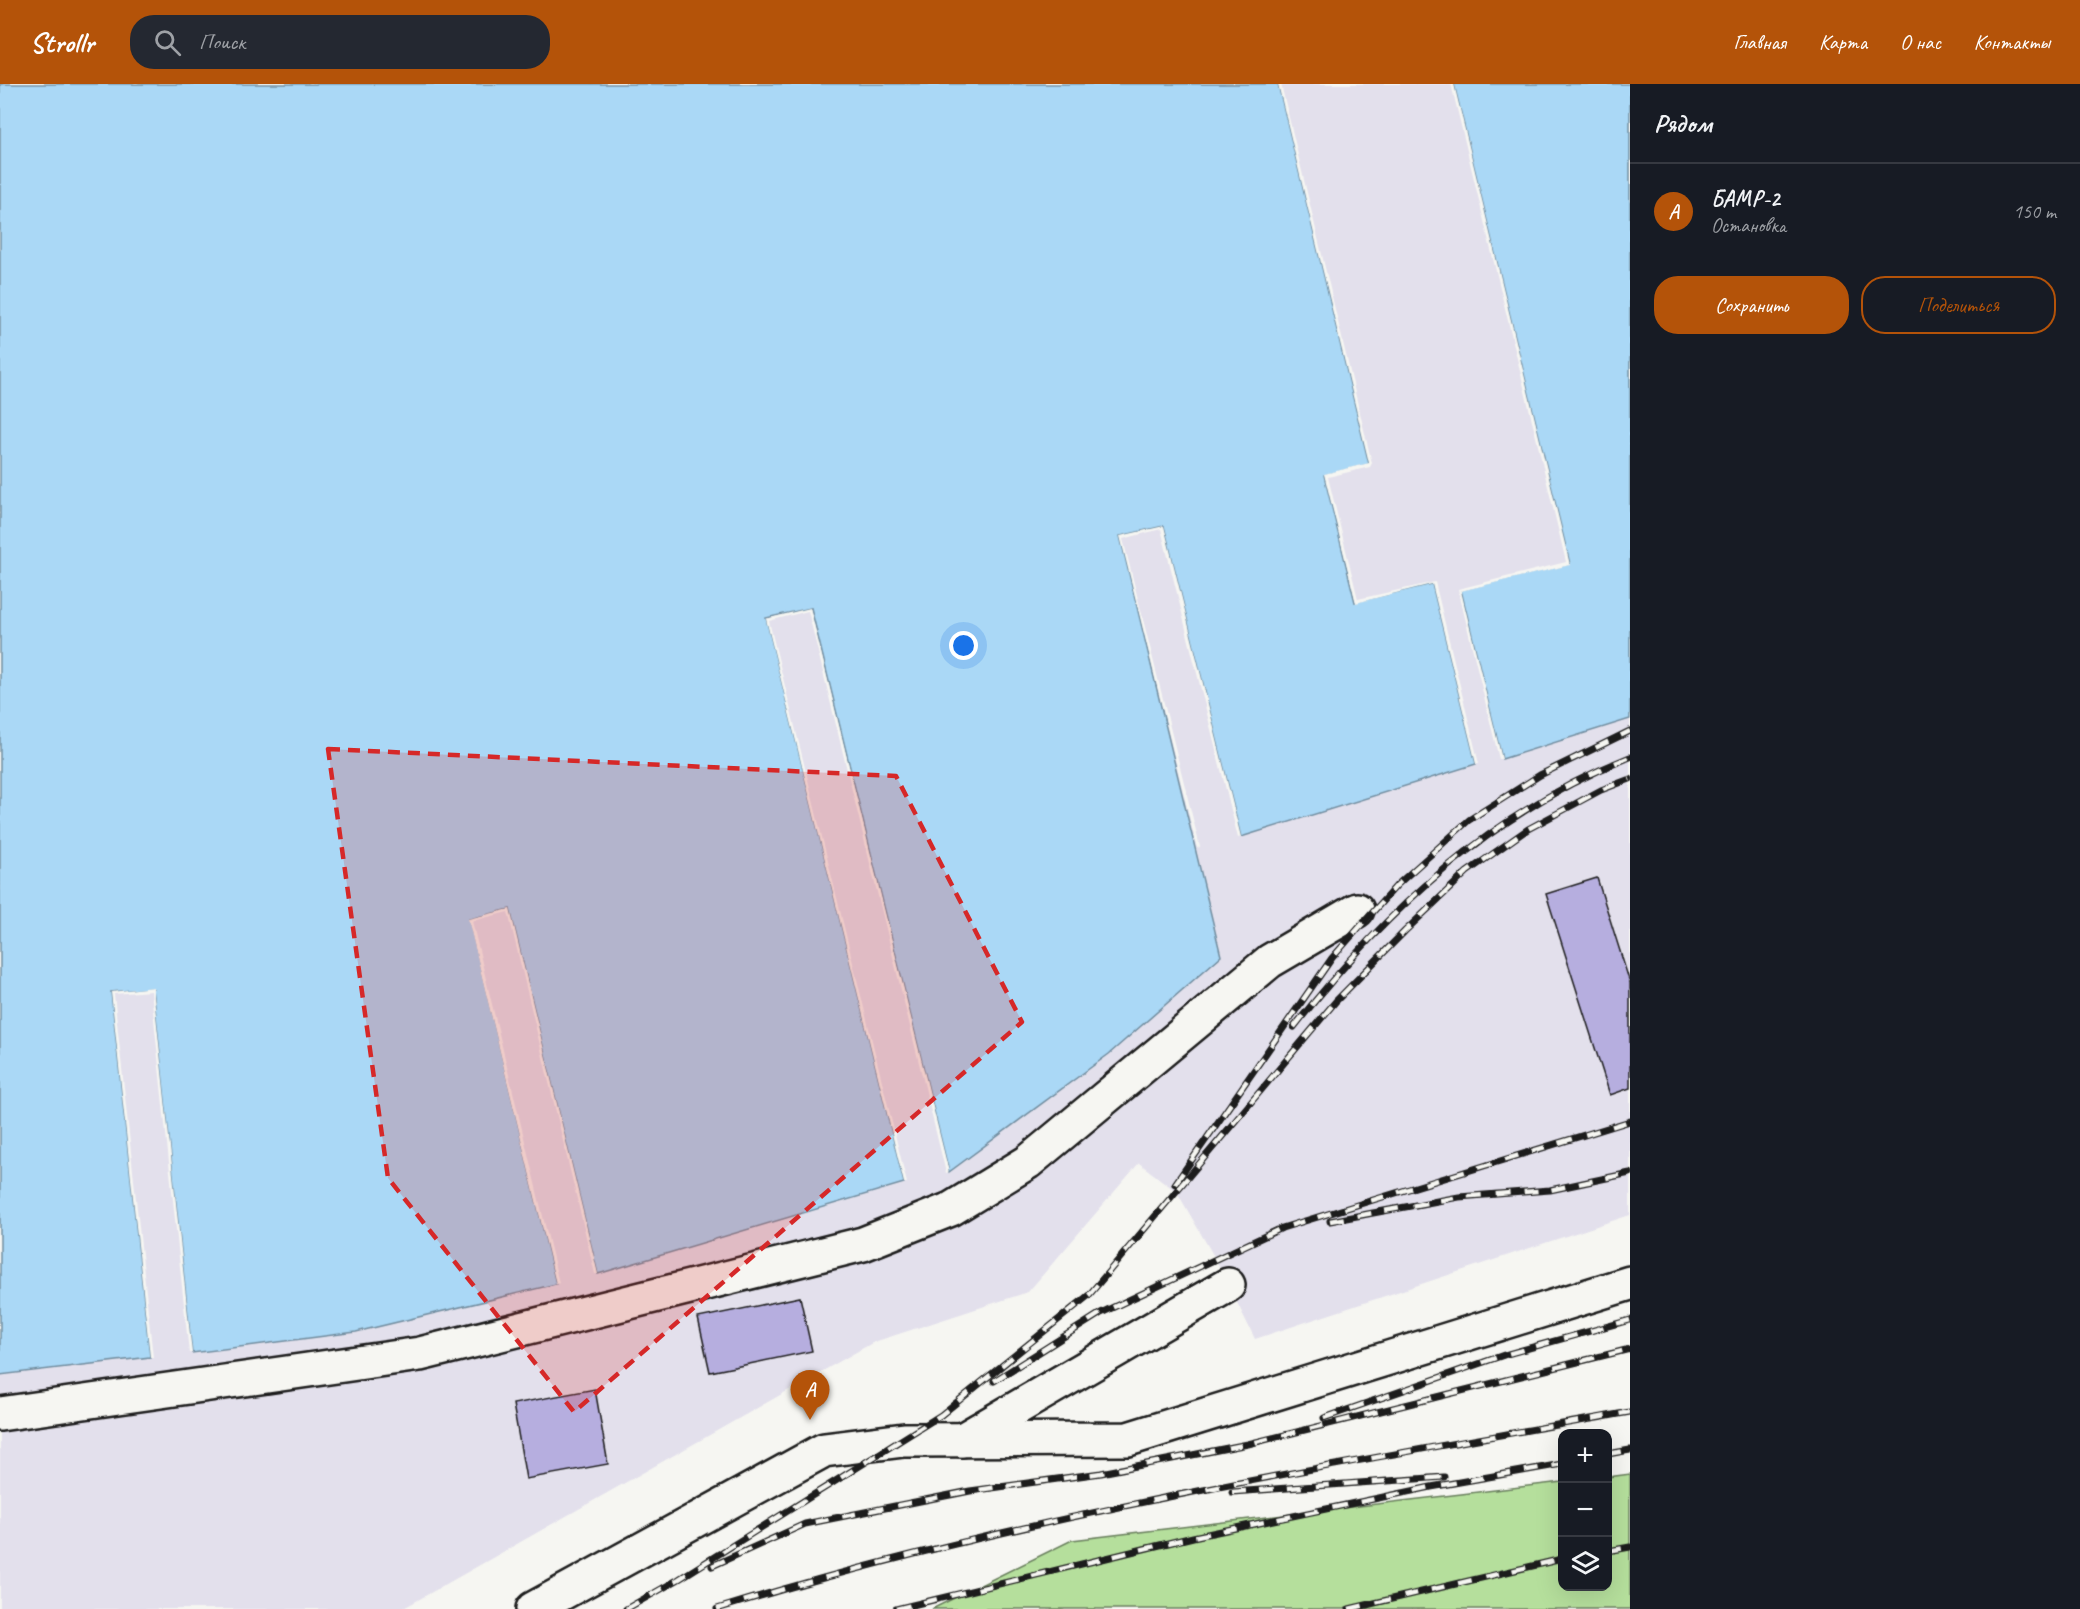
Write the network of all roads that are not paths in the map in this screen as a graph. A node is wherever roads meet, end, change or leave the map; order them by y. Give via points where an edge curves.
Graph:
1 (1358, 910) dead end
2 (1630, 1283) edge
3 (1228, 1285) dead end
4 (0, 1414) edge
5 (961, 1441) junction
6 (533, 1609) edge

1 - 4 street via 1270,961 1028,1162 951,1209 863,1244 420,1354
2 - 5 street via 1128,1439
3 - 5 street
5 - 6 street via 904,1440 824,1450

